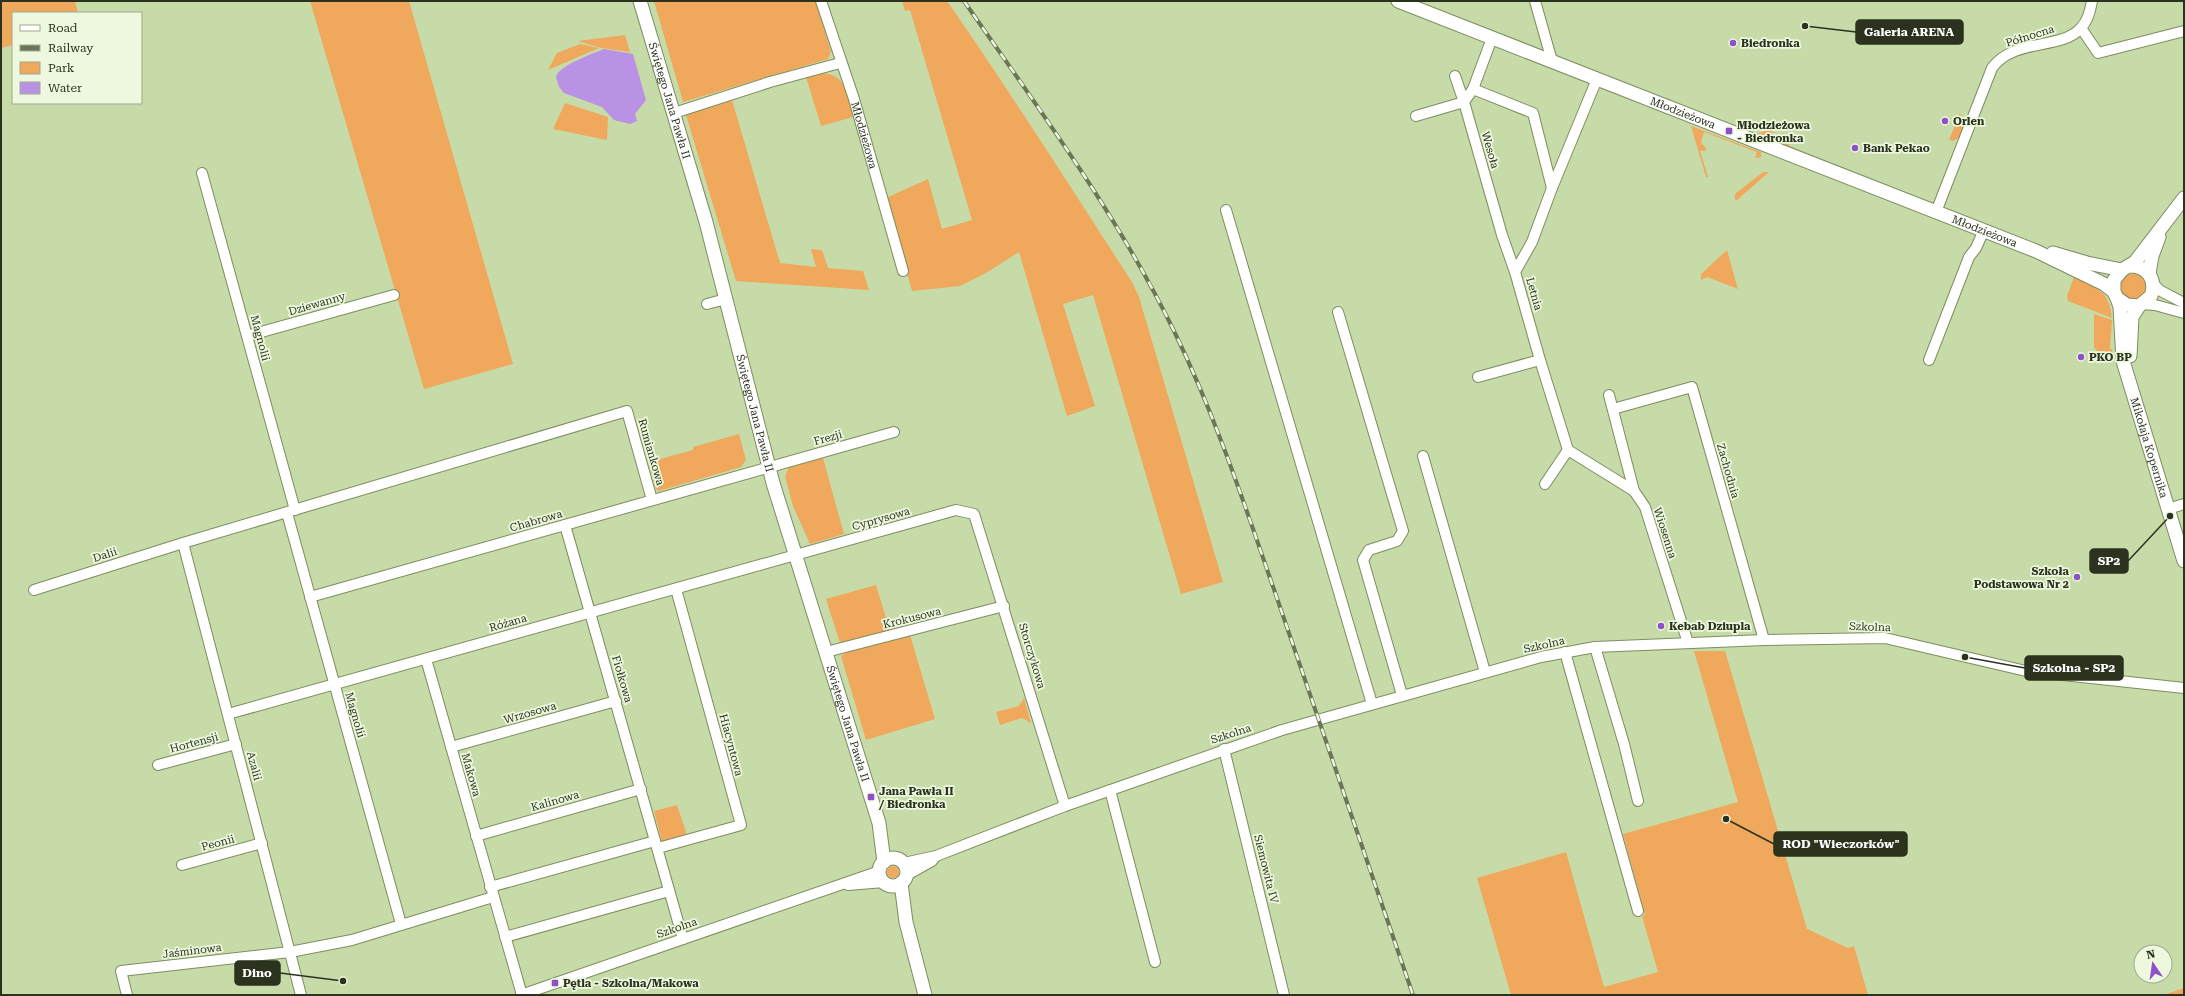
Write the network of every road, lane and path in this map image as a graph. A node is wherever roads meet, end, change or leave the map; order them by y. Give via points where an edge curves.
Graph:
1 (640, 1) edge
2 (821, 1) edge
3 (1398, 1) edge
4 (1535, 1) edge
5 (2092, 1) edge
6 (2081, 28) junction
7 (2184, 31) edge
8 (1492, 38) junction
9 (1552, 61) junction
10 (840, 63) junction
11 (1455, 76) dead end
12 (1597, 79) junction
13 (1473, 89) junction
14 (1464, 102) junction
15 (674, 113) junction
16 (1416, 116) dead end
17 (202, 173) dead end
18 (1552, 188) junction
19 (2184, 198) edge
20 (1226, 210) dead end
21 (1936, 212) junction
22 (2169, 218) junction
23 (1984, 230) junction
24 (2036, 251) junction
25 (2126, 268) junction
26 (903, 271) dead end
27 (1515, 272) junction
28 (2151, 279) junction
29 (394, 295) dead end
30 (2115, 295) junction
31 (726, 299) junction
32 (2184, 303) edge
33 (707, 304) dead end
34 (2141, 305) junction
35 (1338, 312) dead end
36 (2184, 313) edge
37 (247, 336) junction
38 (1540, 360) junction
39 (1929, 360) dead end
40 (1478, 377) dead end
41 (2130, 380) junction
42 (1609, 396) dead end
43 (1613, 409) junction
44 (627, 411) joint
45 (894, 432) dead end
46 (1568, 450) junction
47 (1423, 456) dead end
48 (769, 467) junction
49 (1545, 484) dead end
50 (1634, 491) junction
51 (652, 500) junction
52 (2184, 504) edge
53 (2168, 509) junction
54 (291, 512) junction
55 (974, 514) joint
56 (565, 525) junction
57 (183, 543) junction
58 (795, 555) junction
59 (2184, 561) edge
60 (676, 589) junction
61 (34, 590) dead end
62 (310, 597) junction
63 (1004, 606) junction
64 (591, 613) junction
65 (1764, 640) junction
66 (1688, 643) junction
67 (1596, 647) junction
68 (826, 652) junction
69 (1565, 652) junction
70 (426, 659) junction
71 (1485, 672) junction
72 (334, 684) junction
73 (2184, 688) edge
74 (1402, 695) junction
75 (616, 701) junction
76 (1372, 704) junction
77 (228, 714) junction
78 (236, 744) junction
79 (451, 747) junction
80 (1224, 749) junction
81 (158, 765) dead end
82 (641, 789) junction
83 (1110, 790) junction
84 (1638, 801) dead end
85 (1065, 806) junction
86 (476, 836) junction
87 (262, 843) junction
88 (656, 844) junction
89 (182, 865) dead end
90 (893, 872) junction
91 (669, 891) junction
92 (492, 892) junction
93 (1638, 911) dead end
94 (401, 924) junction
95 (505, 937) junction
96 (683, 939) junction
97 (290, 952) junction
98 (1155, 962) dead end
99 (127, 995) edge
100 (301, 995) edge
101 (521, 995) edge
102 (925, 995) edge
103 (1284, 995) edge

1 - 15 street, Świętego Jana Pawła II
2 - 10 street, Młodzieżowa
3 - 8 street, Młodzieżowa
4 - 9 street
5 - 6 street via 2089,14
6 - 7 street via 2098,53
6 - 21 street, Północna via 2067,37 2012,52 1992,68
8 - 9 street, Młodzieżowa
8 - 13 street
9 - 12 street, Młodzieżowa
10 - 15 street
10 - 26 street, Młodzieżowa via 854,99
11 - 14 street, Wesoła
12 - 18 street, Letnia
12 - 21 street, Młodzieżowa
13 - 14 street
13 - 18 street via 1532,113
14 - 16 street
14 - 27 street, Wesoła
15 - 31 street, Świętego Jana Pawła II
17 - 37 street, Magnolii
18 - 27 street, Letnia via 1532,242
19 - 22 street
20 - 76 street
21 - 23 street, Młodzieżowa
22 - 25 street via 2135,262
22 - 28 street via 2155,247
23 - 24 street, Młodzieżowa
23 - 39 street via 1969,257
24 - 25 street, Młodzieżowa via 2050,252 2087,263
24 - 30 street, Młodzieżowa via 2104,284
25 - 28 street via 2142,268
25 - 30 street via 2114,280
27 - 38 street, Letnia
28 - 32 street via 2159,290
28 - 34 street via 2151,296
29 - 37 street, Dziewanny
30 - 34 street via 2127,306
30 - 41 street, Mikołaja Kopernika via 2120,308 2123,361
31 - 33 street
31 - 48 street, Świętego Jana Pawła II
34 - 36 street via 2155,305
34 - 41 street, Mikołaja Kopernika via 2133,312
35 - 74 street via 1403,531 1397,541 1369,550 1363,560
37 - 54 street, Magnolii
38 - 40 street
38 - 46 street, Letnia
41 - 53 street, Mikołaja Kopernika
42 - 43 street, Wiosenna
43 - 50 street, Wiosenna
43 - 65 street, Zachodnia via 1692,387
44 - 51 street, Rumiankowa
44 - 54 street, Dalii
45 - 48 street, Frezji
46 - 49 street
46 - 50 street
47 - 71 street
48 - 51 street, Chabrowa
48 - 58 street, Świętego Jana Pawła II
50 - 66 street, Wiosenna via 1645,507
51 - 56 street, Chabrowa
52 - 53 street
53 - 59 street, Mikołaja Kopernika
54 - 57 street, Dalii
54 - 62 street, Magnolii
55 - 58 street, Cyprysowa via 956,510
55 - 63 street, Storczykowa
56 - 62 street, Chabrowa
56 - 64 street, Fiołkowa
57 - 61 street, Dalii
57 - 77 street, Azalii
58 - 60 street, Różana
58 - 68 street, Świętego Jana Pawła II
60 - 64 street, Różana
60 - 88 street, Hiacyntowa via 741,825
62 - 72 street, Magnolii
63 - 68 street, Krokusowa
63 - 85 street, Storczykowa
64 - 70 street, Różana
64 - 75 street, Fiołkowa
65 - 66 street, Szkolna
65 - 73 street, Szkolna via 1886,638 2026,671
66 - 67 street, Szkolna
67 - 69 street, Szkolna
67 - 84 street
68 - 90 street, Świętego Jana Pawła II
69 - 71 street, Szkolna
69 - 93 street
70 - 72 street, Różana
70 - 79 street, Makowa
71 - 74 street, Szkolna
72 - 77 street, Różana
72 - 94 street, Magnolii
74 - 76 street, Szkolna
75 - 79 street, Wrzosowa
75 - 82 street, Fiołkowa
76 - 80 street, Szkolna
77 - 78 street, Azalii
78 - 81 street, Hortensji
78 - 87 street, Azalii
79 - 86 street, Makowa
80 - 83 street, Szkolna
80 - 103 street, Siemowita IV
82 - 86 street, Kalinowa
82 - 88 street, Fiołkowa
83 - 85 street, Szkolna
83 - 98 street
85 - 90 street, Szkolna via 936,856 932,860
86 - 92 street, Makowa
87 - 89 street, Peonii
87 - 97 street, Azalii
88 - 91 street, Fiołkowa
88 - 92 street
90 - 96 street, Szkolna via 842,886
90 - 102 street, Świętego Jana Pawła II
91 - 95 street
91 - 96 street, Fiołkowa
92 - 94 street
92 - 95 street, Makowa
94 - 97 street via 352,940
95 - 101 street, Makowa
96 - 101 street, Szkolna
97 - 99 street, Jaśminowa via 121,971
97 - 100 street, Azalii

